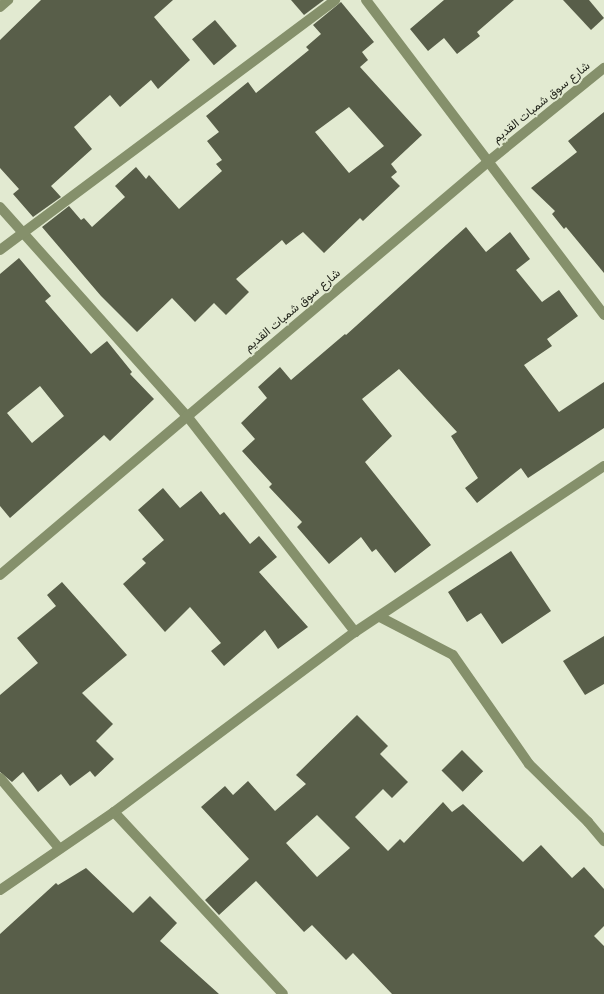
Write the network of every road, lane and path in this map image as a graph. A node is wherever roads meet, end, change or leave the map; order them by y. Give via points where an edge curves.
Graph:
1 (8, 0) edge
2 (335, 0) edge
3 (366, 0) edge
4 (0, 7) edge
5 (604, 68) edge
6 (489, 161) junction
7 (0, 207) edge
8 (22, 233) junction
9 (0, 250) edge
10 (604, 315) edge
11 (187, 416) junction
12 (604, 466) edge
13 (0, 575) edge
14 (380, 617) junction
15 (356, 632) junction
16 (0, 778) edge
17 (114, 812) junction
18 (604, 841) edge
19 (59, 848) junction
20 (0, 890) edge
21 (283, 994) edge

1 - 4 street
2 - 8 street
3 - 6 street
5 - 6 street, شارع سوق شمبات القديم
6 - 10 street
6 - 11 street, شارع سوق شمبات القديم
7 - 8 street
8 - 9 street
8 - 11 street
11 - 13 street, شارع سوق شمبات القديم
11 - 15 street
12 - 14 street
14 - 15 street
14 - 18 street via 453,655 529,764
15 - 17 street
16 - 19 street
17 - 19 street
17 - 21 street
19 - 20 street

